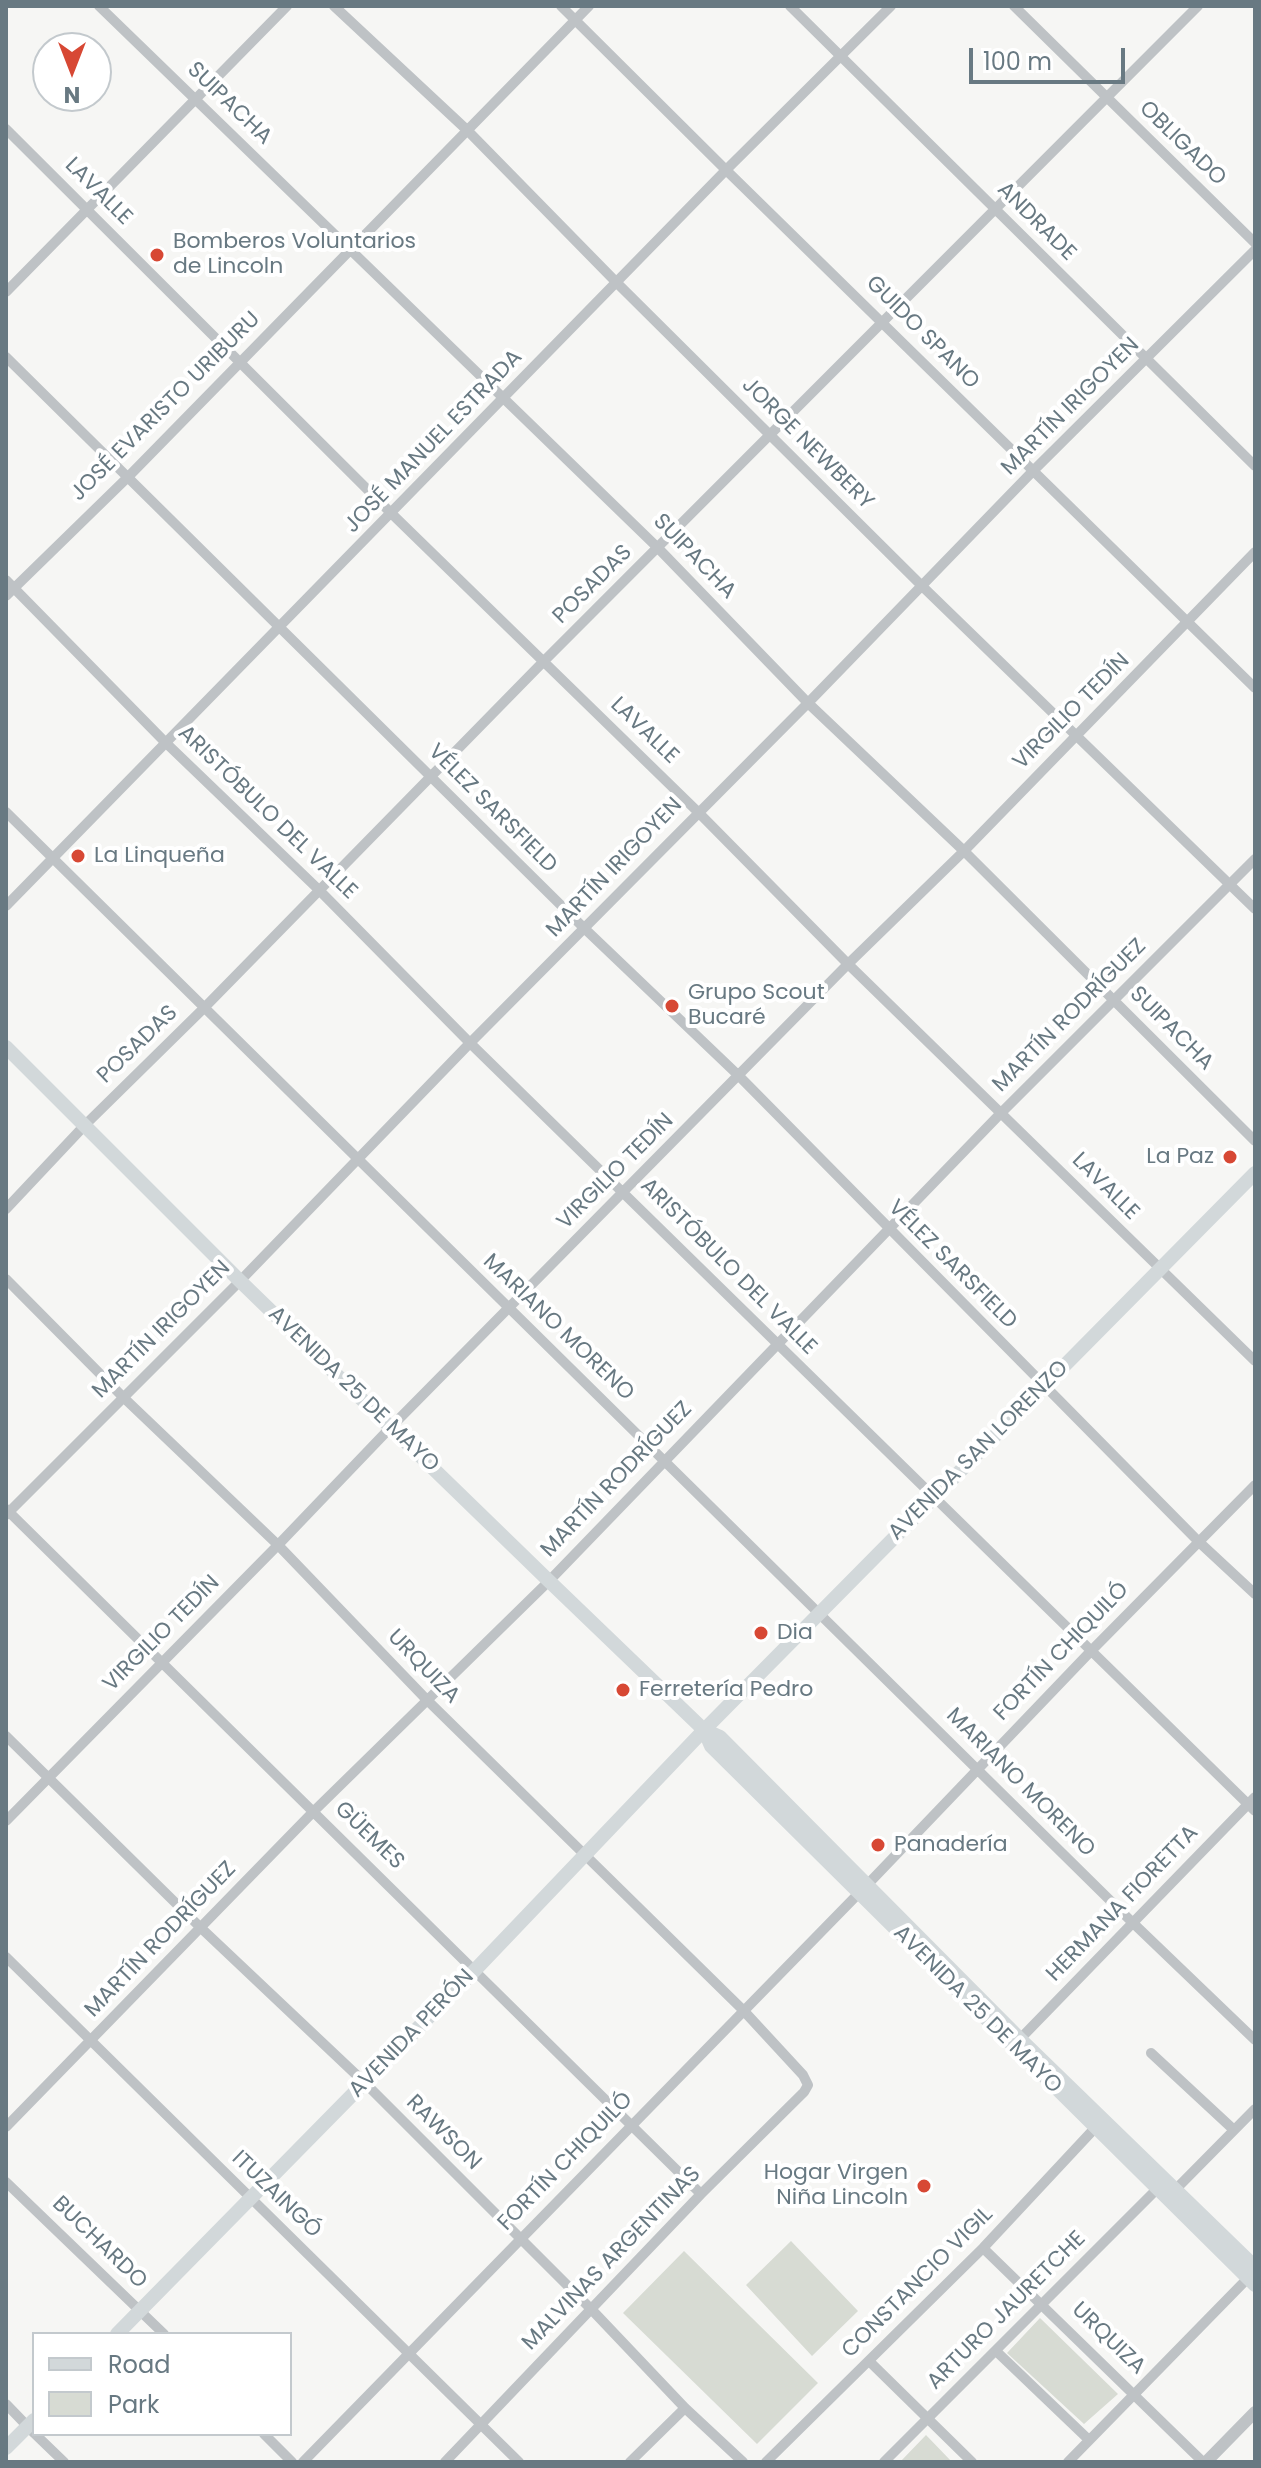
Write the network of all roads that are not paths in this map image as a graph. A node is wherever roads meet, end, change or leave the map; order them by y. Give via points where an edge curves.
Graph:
1 (99, 6) edge
2 (287, 6) edge
3 (334, 6) edge
4 (561, 6) edge
5 (589, 6) edge
6 (790, 6) edge
7 (891, 6) edge
8 (1014, 6) edge
9 (1198, 6) edge
10 (576, 20) junction
11 (840, 56) junction
12 (1106, 96) junction
13 (195, 99) junction
14 (6, 129) edge
15 (468, 131) junction
16 (726, 170) junction
17 (89, 210) junction
18 (995, 210) junction
19 (1255, 243) edge
20 (350, 248) junction
21 (1255, 250) edge
22 (617, 283) junction
23 (6, 292) edge
24 (883, 321) junction
25 (6, 357) edge
26 (1147, 360) junction
27 (239, 362) junction
28 (504, 398) junction
29 (769, 435) junction
30 (1255, 466) edge
31 (1033, 471) junction
32 (128, 477) junction
33 (392, 514) junction
34 (658, 548) junction
35 (1255, 552) edge
36 (922, 586) junction
37 (9, 588) edge
38 (1188, 623) junction
39 (280, 625) junction
40 (544, 661) junction
41 (1255, 688) edge
42 (808, 703) junction
43 (1076, 735) junction
44 (165, 742) junction
45 (431, 778) junction
46 (6, 812) edge
47 (698, 812) junction
48 (964, 851) junction
49 (52, 859) junction
50 (1255, 859) edge
51 (1230, 884) junction
52 (319, 890) junction
53 (6, 906) edge
54 (1255, 909) edge
55 (584, 928) junction
56 (848, 964) junction
57 (1115, 1001) junction
58 (205, 1007) junction
59 (470, 1043) junction
60 (6, 1047) edge
61 (739, 1076) junction
62 (1001, 1113) junction
63 (85, 1125) junction
64 (1255, 1141) edge
65 (359, 1160) junction
66 (1255, 1173) edge
67 (624, 1192) junction
68 (6, 1209) edge
69 (889, 1231) junction
70 (1159, 1269) junction
71 (6, 1279) edge
72 (240, 1281) junction
73 (509, 1308) junction
74 (776, 1343) junction
75 (1255, 1361) edge
76 (1044, 1386) junction
77 (123, 1397) junction
78 (391, 1427) junction
79 (664, 1458) junction
80 (1255, 1485) edge
81 (934, 1497) junction
82 (7, 1512) edge
83 (1199, 1542) junction
84 (278, 1545) junction
85 (549, 1581) junction
86 (1255, 1594) edge
87 (820, 1613) junction
88 (1090, 1652) junction
89 (163, 1662) junction
90 (426, 1699) junction
91 (704, 1730) junction
92 (6, 1736) edge
93 (977, 1769) junction
94 (48, 1778) junction
95 (1253, 1804) edge
96 (314, 1811) junction
97 (6, 1821) edge
98 (585, 1854) junction
99 (864, 1888) junction
100 (1132, 1922) junction
101 (201, 1928) junction
102 (6, 1957) edge
103 (476, 1969) junction
104 (743, 2010) junction
105 (1255, 2040) edge
106 (90, 2041) junction
107 (1016, 2042) junction
108 (1151, 2053) dead end
109 (365, 2083) junction
110 (808, 2085) joint
111 (1255, 2109) edge
112 (631, 2125) junction
113 (6, 2127) edge
114 (1095, 2128) junction
115 (1234, 2130) junction
116 (6, 2182) edge
117 (1167, 2189) junction
118 (701, 2194) junction
119 (251, 2199) junction
120 (519, 2239) junction
121 (983, 2248) junction
122 (1253, 2277) edge
123 (1043, 2304) junction
124 (140, 2310) junction
125 (592, 2310) junction
126 (119, 2332) edge
127 (162, 2332) edge
128 (996, 2351) junction
129 (410, 2352) junction
130 (869, 2361) junction
131 (1134, 2392) junction
132 (6, 2404) edge
133 (685, 2408) junction
134 (1255, 2412) edge
135 (927, 2419) junction
136 (480, 2425) junction
137 (32, 2427) edge
138 (32, 2429) edge
139 (40, 2436) edge
140 (266, 2436) edge
141 (1089, 2440) junction
142 (6, 2448) edge
143 (64, 2462) edge
144 (292, 2462) edge
145 (303, 2462) edge
146 (445, 2462) edge
147 (519, 2462) edge
148 (630, 2462) edge
149 (743, 2462) edge
150 (766, 2462) edge
151 (884, 2462) edge
152 (972, 2462) edge
153 (1068, 2462) edge
154 (1204, 2462) edge

1 - 13 street, SUIPACHA
2 - 13 street
3 - 15 street, JORGE NEWBERY
4 - 10 street, GUIDO SPANO
5 - 10 street, JOSÉ EVARISTO URIBURU
6 - 11 street, ANDRADE
7 - 11 street, JOSÉ MANUEL ESTRADA
8 - 12 street, OBLIGADO
9 - 12 street, POSADAS
10 - 15 street, JOSÉ EVARISTO URIBURU
10 - 16 street, GUIDO SPANO
11 - 16 street, JOSÉ MANUEL ESTRADA
11 - 18 street, ANDRADE
12 - 18 street, POSADAS
12 - 19 street, OBLIGADO
13 - 17 street
13 - 20 street, SUIPACHA
14 - 17 street, LAVALLE
15 - 20 street, JOSÉ EVARISTO URIBURU
15 - 22 street, JORGE NEWBERY
16 - 22 street, JOSÉ MANUEL ESTRADA
16 - 24 street, GUIDO SPANO
17 - 23 street
17 - 27 street, LAVALLE
18 - 24 street, POSADAS
18 - 26 street, ANDRADE
20 - 27 street, JOSÉ EVARISTO URIBURU
20 - 28 street, SUIPACHA
21 - 26 street, MARTÍN IRIGOYEN
22 - 28 street, JOSÉ MANUEL ESTRADA
22 - 29 street, JORGE NEWBERY
24 - 29 street, POSADAS
24 - 31 street, GUIDO SPANO
25 - 32 street, VÉLEZ SARSFIELD
26 - 30 street, ANDRADE
26 - 31 street, MARTÍN IRIGOYEN
27 - 32 street, JOSÉ EVARISTO URIBURU
27 - 33 street, LAVALLE
28 - 33 street, JOSÉ MANUEL ESTRADA
28 - 34 street, SUIPACHA
29 - 34 street, POSADAS
29 - 36 street, JORGE NEWBERY
31 - 36 street, MARTÍN IRIGOYEN
31 - 38 street, GUIDO SPANO
32 - 37 street, JOSÉ EVARISTO URIBURU
32 - 39 street, VÉLEZ SARSFIELD
33 - 39 street, JOSÉ MANUEL ESTRADA
33 - 40 street, LAVALLE
34 - 40 street, POSADAS
34 - 42 street, SUIPACHA
35 - 38 street, VIRGILIO TEDÍN
36 - 42 street, MARTÍN IRIGOYEN
36 - 43 street, JORGE NEWBERY
37 - 44 street, ARISTÓBULO DEL VALLE
38 - 41 street, GUIDO SPANO
38 - 43 street, VIRGILIO TEDÍN
39 - 44 street, JOSÉ MANUEL ESTRADA
39 - 45 street, VÉLEZ SARSFIELD
40 - 45 street, POSADAS
40 - 47 street, LAVALLE
42 - 47 street, MARTÍN IRIGOYEN
42 - 48 street, SUIPACHA
43 - 48 street, VIRGILIO TEDÍN
43 - 51 street, JORGE NEWBERY
44 - 49 street, JOSÉ MANUEL ESTRADA
44 - 52 street, ARISTÓBULO DEL VALLE
45 - 52 street, POSADAS
45 - 55 street, VÉLEZ SARSFIELD
46 - 49 street, MARIANO MORENO
47 - 55 street, MARTÍN IRIGOYEN
47 - 56 street, LAVALLE
48 - 56 street, VIRGILIO TEDÍN
48 - 57 street, SUIPACHA
49 - 53 street, JOSÉ MANUEL ESTRADA
49 - 58 street, MARIANO MORENO
50 - 51 street, MARTÍN RODRÍGUEZ
51 - 54 street, JORGE NEWBERY
51 - 57 street, MARTÍN RODRÍGUEZ
52 - 58 street, POSADAS
52 - 59 street, ARISTÓBULO DEL VALLE
55 - 59 street, MARTÍN IRIGOYEN
55 - 61 street, VÉLEZ SARSFIELD
56 - 61 street, VIRGILIO TEDÍN
56 - 62 street, LAVALLE
57 - 62 street, MARTÍN RODRÍGUEZ
57 - 64 street, SUIPACHA
58 - 63 street, POSADAS
58 - 65 street, MARIANO MORENO
59 - 65 street, MARTÍN IRIGOYEN
59 - 67 street, ARISTÓBULO DEL VALLE
60 - 63 main road, AVENIDA 25 DE MAYO
61 - 67 street, VIRGILIO TEDÍN
61 - 69 street, VÉLEZ SARSFIELD
62 - 69 street, MARTÍN RODRÍGUEZ
62 - 70 street, LAVALLE
63 - 68 street, POSADAS
63 - 72 main road, AVENIDA 25 DE MAYO
65 - 72 street, MARTÍN IRIGOYEN
65 - 73 street, MARIANO MORENO
66 - 70 main road, AVENIDA SAN LORENZO
67 - 73 street, VIRGILIO TEDÍN
67 - 74 street, ARISTÓBULO DEL VALLE
69 - 74 street, MARTÍN RODRÍGUEZ
69 - 76 street, VÉLEZ SARSFIELD
70 - 75 street, LAVALLE
70 - 76 main road, AVENIDA SAN LORENZO
71 - 77 street, URQUIZA
72 - 77 street, MARTÍN IRIGOYEN
72 - 78 main road, AVENIDA 25 DE MAYO
73 - 78 street, VIRGILIO TEDÍN
73 - 79 street, MARIANO MORENO
74 - 79 street, MARTÍN RODRÍGUEZ
74 - 81 street, ARISTÓBULO DEL VALLE
76 - 81 main road, AVENIDA SAN LORENZO
76 - 83 street, VÉLEZ SARSFIELD
77 - 82 street, MARTÍN IRIGOYEN
77 - 84 street, URQUIZA
78 - 84 street, VIRGILIO TEDÍN
78 - 85 main road, AVENIDA 25 DE MAYO
79 - 85 street, MARTÍN RODRÍGUEZ
79 - 87 street, MARIANO MORENO
80 - 83 street, FORTÍN CHIQUILÓ
81 - 87 main road, AVENIDA SAN LORENZO
81 - 88 street, ARISTÓBULO DEL VALLE
82 - 89 street, GÜEMES
83 - 86 street, VÉLEZ SARSFIELD
83 - 88 street, FORTÍN CHIQUILÓ
84 - 89 street, VIRGILIO TEDÍN
84 - 90 street, URQUIZA
85 - 90 street, MARTÍN RODRÍGUEZ
85 - 91 main road, AVENIDA 25 DE MAYO
87 - 91 main road, AVENIDA SAN LORENZO
87 - 93 street, MARIANO MORENO
88 - 93 street, FORTÍN CHIQUILÓ
88 - 95 street, ARISTÓBULO DEL VALLE
89 - 94 street, VIRGILIO TEDÍN
89 - 96 street, GÜEMES
90 - 96 street, MARTÍN RODRÍGUEZ
90 - 98 street, URQUIZA
91 - 98 main road, AVENIDA PERÓN
91 - 99 main road, AVENIDA 25 DE MAYO via 720,1737
92 - 94 street, RAWSON
93 - 99 street, FORTÍN CHIQUILÓ
93 - 100 street, MARIANO MORENO
94 - 97 street, VIRGILIO TEDÍN
94 - 101 street, RAWSON
95 - 100 street, HERMANA FIORETTA
96 - 101 street, MARTÍN RODRÍGUEZ
96 - 103 street, GÜEMES
98 - 103 main road, AVENIDA PERÓN
98 - 104 street, URQUIZA
99 - 104 street, FORTÍN CHIQUILÓ
99 - 107 main road, AVENIDA 25 DE MAYO
100 - 105 street, MARIANO MORENO
100 - 107 street, HERMANA FIORETTA
101 - 106 street, MARTÍN RODRÍGUEZ
101 - 109 street, RAWSON
102 - 106 street, ITUZAINGÓ
103 - 109 main road, AVENIDA PERÓN
103 - 112 street, GÜEMES
104 - 110 street, URQUIZA
104 - 112 street, FORTÍN CHIQUILÓ
106 - 113 street, MARTÍN RODRÍGUEZ
106 - 119 street, ITUZAINGÓ
107 - 114 main road, AVENIDA 25 DE MAYO
107 - 117 main road, AVENIDA 25 DE MAYO
108 - 115 street
109 - 119 main road, AVENIDA PERÓN
109 - 120 street, RAWSON
110 - 118 street, MALVINAS ARGENTINAS
111 - 115 street, ARTURO JAURETCHE
112 - 118 street, GÜEMES
112 - 120 street, FORTÍN CHIQUILÓ
114 - 117 main road, AVENIDA 25 DE MAYO
114 - 121 street, CONSTANCIO VIGIL
115 - 117 street, ARTURO JAURETCHE
116 - 124 street, BUCHARDO
117 - 122 main road, AVENIDA 25 DE MAYO
117 - 123 street, ARTURO JAURETCHE
118 - 125 street, MALVINAS ARGENTINAS
119 - 124 main road, AVENIDA PERÓN
119 - 129 street, ITUZAINGÓ
120 - 125 street, RAWSON
120 - 129 street, FORTÍN CHIQUILÓ
121 - 123 street, URQUIZA
121 - 130 street, CONSTANCIO VIGIL
122 - 131 street
123 - 128 street, ARTURO JAURETCHE
123 - 131 street, URQUIZA
124 - 126 main road, AVENIDA PERÓN
124 - 127 street, BUCHARDO
125 - 133 street, RAWSON
125 - 136 street, MALVINAS ARGENTINAS
128 - 135 street, ARTURO JAURETCHE
128 - 141 street
129 - 136 street, ITUZAINGÓ
129 - 145 street, FORTÍN CHIQUILÓ
130 - 135 street
130 - 150 street, CONSTANCIO VIGIL
131 - 141 street
131 - 154 street, URQUIZA
132 - 137 street
133 - 148 street
133 - 149 street, RAWSON
134 - 154 street
135 - 151 street, ARTURO JAURETCHE
135 - 152 street
136 - 146 street, MALVINAS ARGENTINAS
136 - 147 street, ITUZAINGÓ
138 - 142 main road
139 - 143 street
140 - 144 street
141 - 153 street

